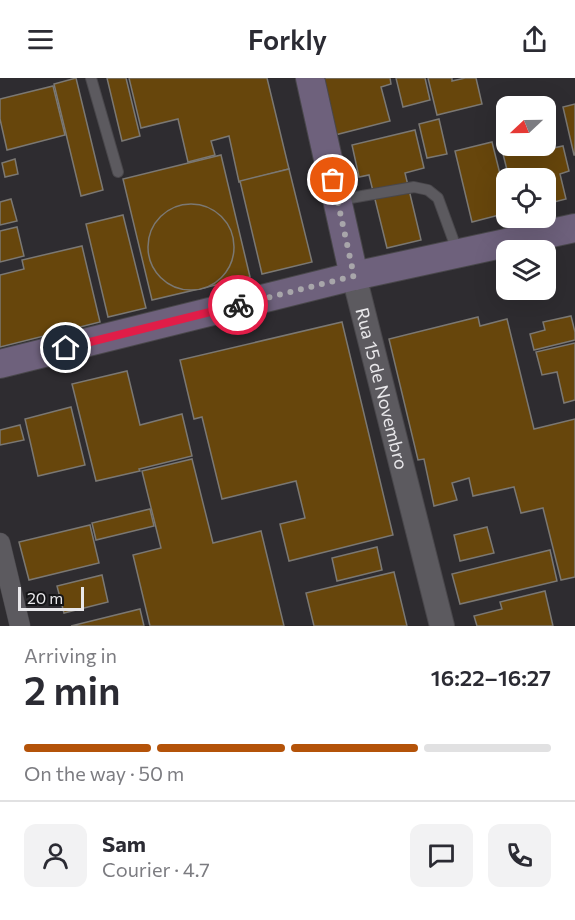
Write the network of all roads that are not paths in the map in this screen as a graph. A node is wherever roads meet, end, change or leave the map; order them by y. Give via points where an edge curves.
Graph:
1 (91, 78) edge
2 (310, 78) edge
3 (118, 172) dead end
4 (337, 200) junction
5 (575, 228) edge
6 (459, 253) junction
7 (354, 276) junction
8 (0, 364) edge
9 (0, 543) edge
10 (20, 626) edge
11 (442, 626) edge

1 - 3 lane
2 - 4 main road, Rua 15 de Novembro
4 - 6 lane via 414,187 428,190 438,198
4 - 7 main road, Rua 15 de Novembro
5 - 6 main road
6 - 7 main road
7 - 8 main road
7 - 11 street, Rua 15 de Novembro
9 - 10 street

